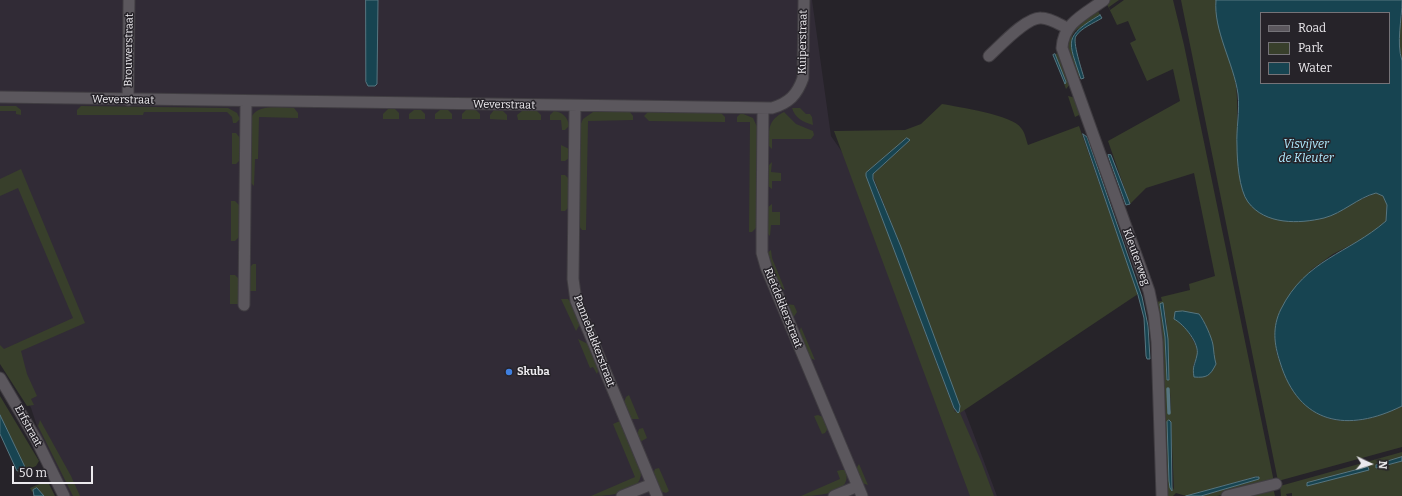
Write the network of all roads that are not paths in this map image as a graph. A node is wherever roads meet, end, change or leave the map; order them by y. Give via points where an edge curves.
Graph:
1 (130, 0) edge
2 (804, 0) edge
3 (1104, 0) edge
4 (1067, 28) junction
5 (989, 56) dead end
6 (0, 97) edge
7 (128, 100) junction
8 (246, 102) junction
9 (575, 106) junction
10 (763, 108) junction
11 (244, 305) dead end
12 (0, 378) edge
13 (652, 484) junction
14 (1276, 484) dead end
15 (860, 491) edge
16 (64, 496) edge
17 (622, 496) edge
18 (657, 496) edge
19 (834, 496) edge
20 (1162, 496) edge
21 (1227, 496) edge

1 - 7 street, Brouwerstraat
2 - 10 street, Kuiperstraat via 804,65 800,87 792,98 783,104
3 - 4 street
4 - 5 street via 1052,21 1034,18 1026,22
4 - 20 street, Kleuterweg via 1062,39 1062,48 1149,291 1154,315
6 - 7 street, Weverstraat
7 - 8 street, Weverstraat
8 - 9 street, Weverstraat
8 - 11 street
9 - 10 street, Weverstraat
9 - 13 street, Pannebakkerstraat via 575,295
10 - 15 street, Rietdekkerstraat via 762,253
12 - 16 street, Erfstraat via 36,439
13 - 17 street
13 - 18 street, Pannebakkerstraat
14 - 21 street
15 - 19 street

